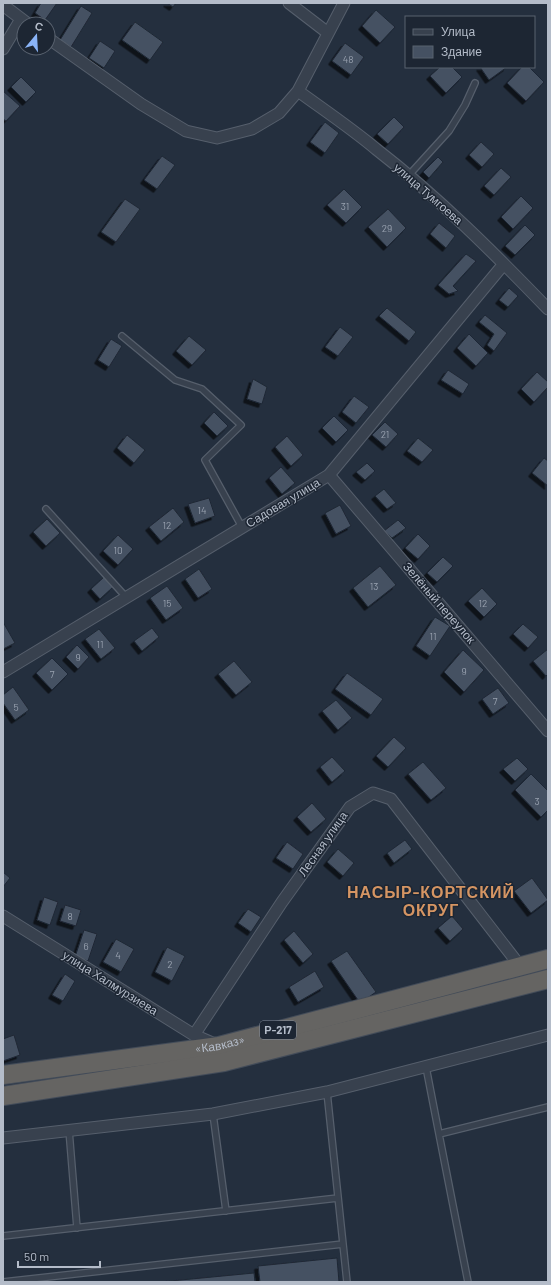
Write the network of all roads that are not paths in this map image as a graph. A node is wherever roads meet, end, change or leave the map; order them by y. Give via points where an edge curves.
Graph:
1 (290, 3) edge
2 (344, 3) edge
3 (3, 6) edge
4 (17, 16) edge
5 (16, 33) edge
6 (328, 33) junction
7 (56, 44) edge
8 (3, 49) edge
9 (474, 83) dead end
10 (298, 91) junction
11 (409, 175) junction
12 (503, 265) junction
13 (544, 297) edge
14 (548, 309) edge
15 (122, 336) dead end
16 (329, 475) junction
17 (46, 509) dead end
18 (242, 527) junction
19 (126, 598) junction
20 (3, 672) edge
21 (548, 731) edge
22 (3, 916) edge
23 (548, 959) edge
24 (520, 966) junction
25 (548, 979) edge
26 (194, 1035) junction
27 (548, 1035) edge
28 (219, 1046) junction
29 (426, 1066) junction
30 (3, 1075) edge
31 (327, 1092) junction
32 (3, 1096) edge
33 (548, 1107) edge
34 (213, 1114) junction
35 (69, 1130) junction
36 (439, 1134) junction
37 (3, 1138) edge
38 (338, 1198) junction
39 (226, 1211) junction
40 (77, 1228) junction
41 (3, 1236) edge
42 (343, 1244) junction
43 (3, 1282) edge
44 (347, 1282) edge
45 (468, 1282) edge

1 - 6 street
2 - 6 street
3 - 4 street
5 - 8 street
6 - 10 street
7 - 10 street via 141,104 186,131 217,138 252,129 279,113
9 - 11 lane via 465,105 449,131
10 - 11 street, улица Тумгоева
11 - 12 street, улица Тумгоева via 460,220
12 - 13 street, улица Тумгоева
12 - 16 street, Садовая улица
13 - 14 street, улица Тумгоева
15 - 18 lane via 175,380 202,390 241,425 205,460
16 - 18 street, Садовая улица
16 - 21 street, Зелёный переулок
17 - 19 lane
18 - 19 street, Садовая улица
19 - 20 street, Садовая улица
22 - 26 street, улица Халмурзиева
23 - 24 highway, «Кавказ» / Р-217
24 - 26 street, Лесная улица via 391,798 373,793 350,807 282,902
24 - 28 highway, «Кавказ» / Р-217
25 - 32 highway, «Кавказ» / Р-217 via 224,1062
26 - 28 street, улица Халмурзиева
27 - 29 street
28 - 30 highway, «Кавказ» / Р-217
29 - 31 street
29 - 36 lane
31 - 34 street
31 - 38 lane
33 - 36 lane
34 - 35 street
34 - 39 lane
35 - 37 street
35 - 40 lane
36 - 45 lane
38 - 39 lane
38 - 42 lane
39 - 40 lane
40 - 41 lane
42 - 43 lane
42 - 44 lane

